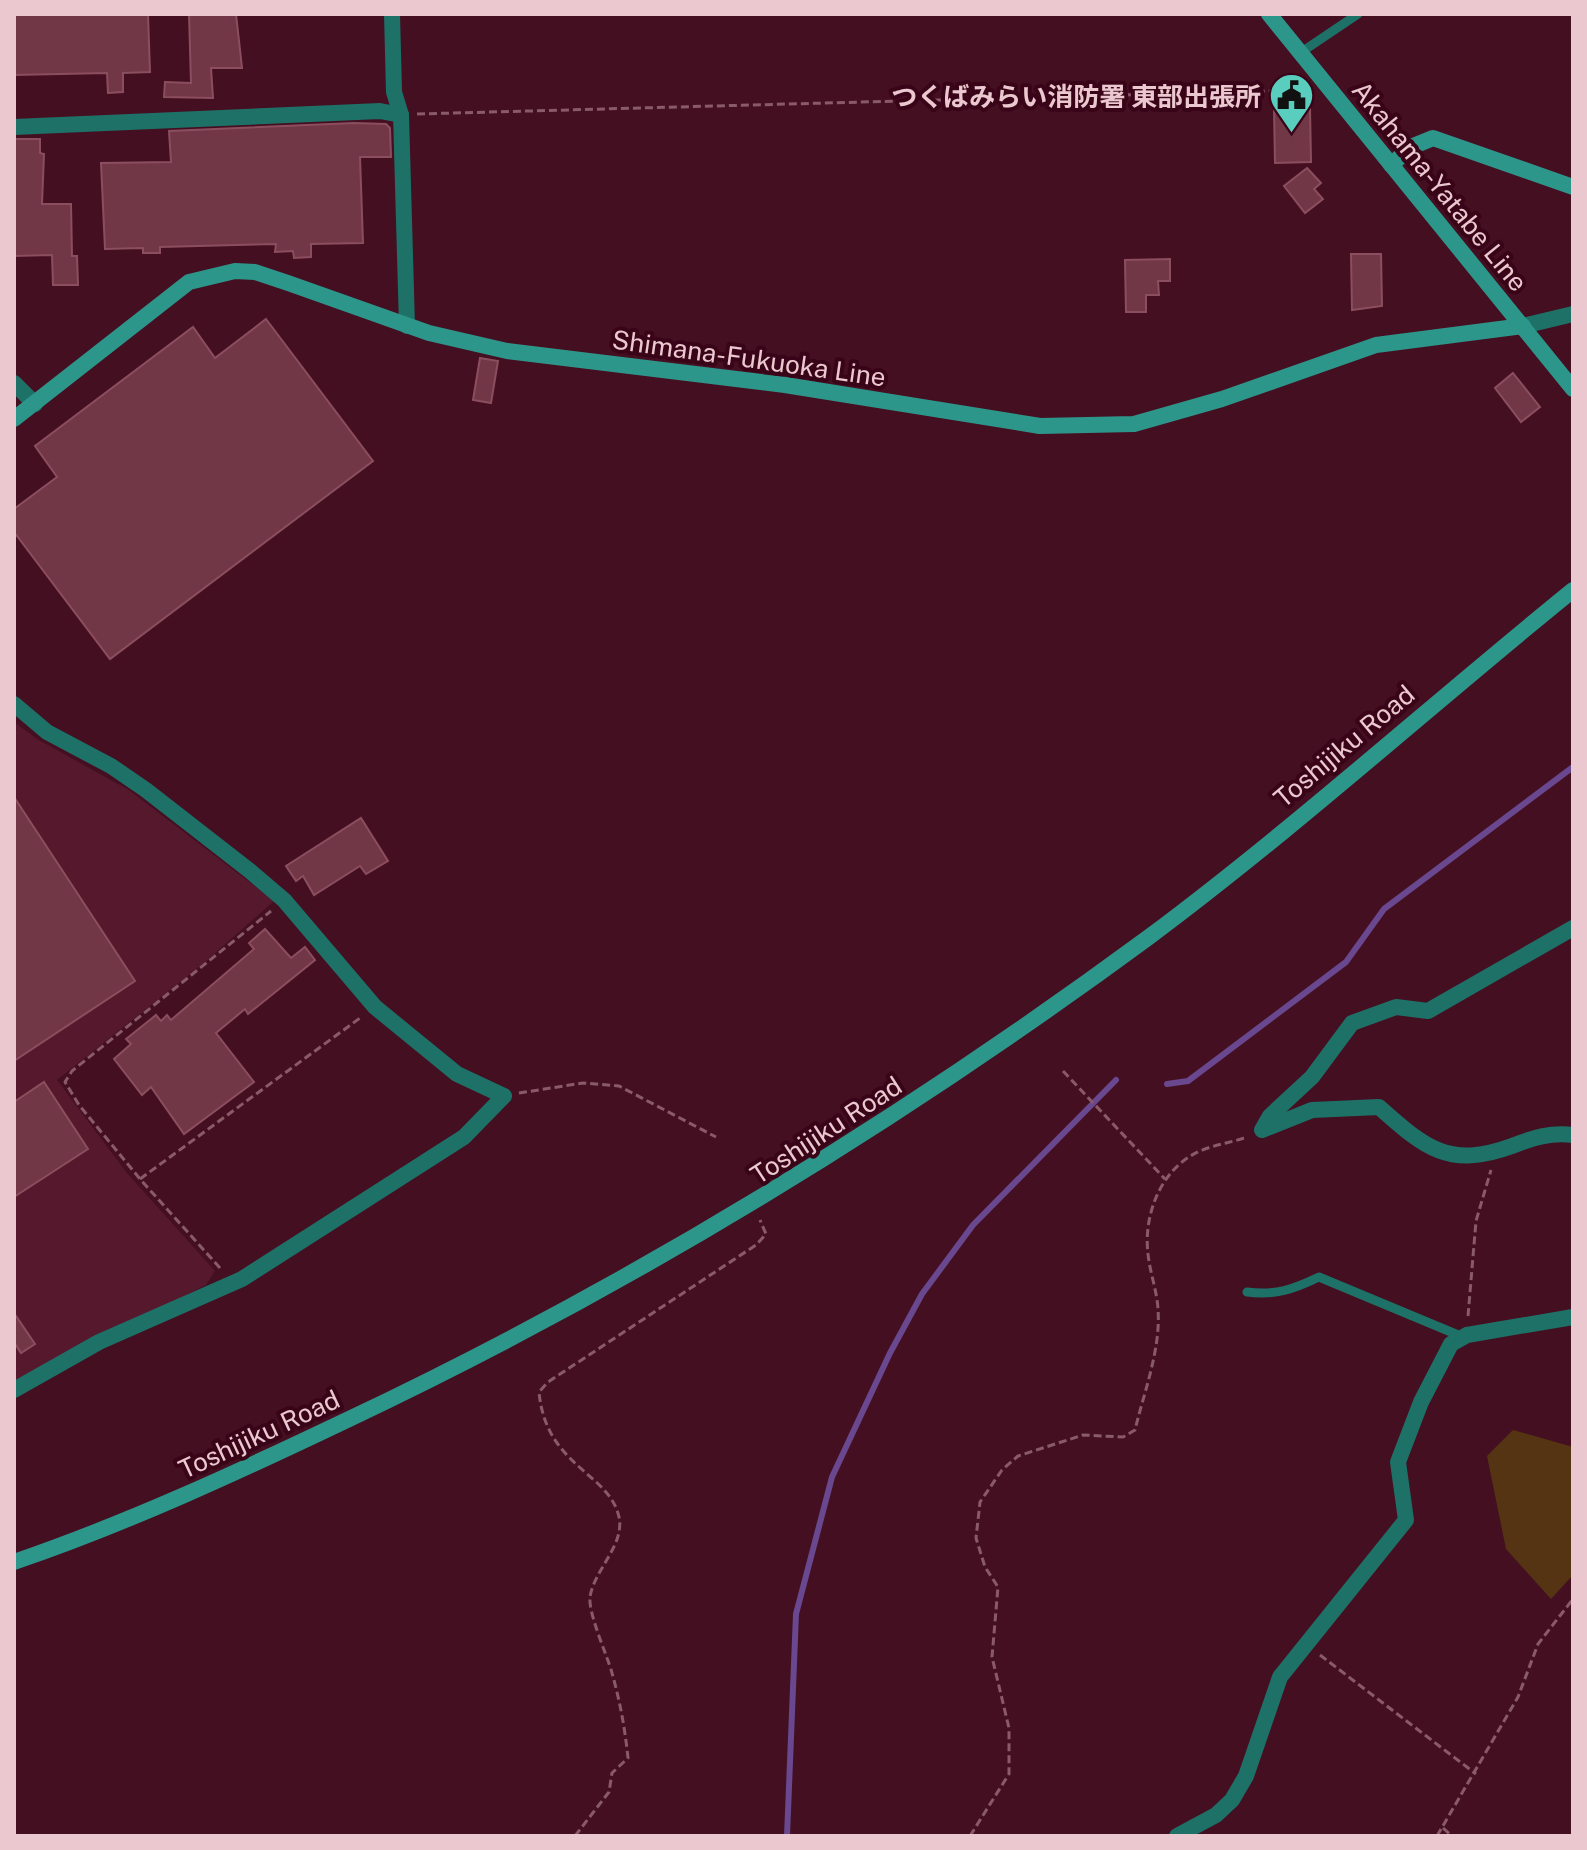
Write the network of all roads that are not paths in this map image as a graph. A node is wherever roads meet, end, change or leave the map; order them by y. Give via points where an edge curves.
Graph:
1 (392, 14) edge
2 (1269, 14) edge
3 (1358, 14) edge
4 (1300, 53) junction
5 (401, 115) junction
6 (14, 127) edge
7 (1391, 165) junction
8 (1573, 187) edge
9 (1573, 314) edge
10 (407, 326) junction
11 (1523, 326) junction
12 (14, 383) edge
13 (1573, 389) edge
14 (35, 404) junction
15 (14, 419) edge
16 (1573, 590) edge
17 (14, 704) edge
18 (1573, 928) edge
19 (1573, 1135) edge
20 (1247, 1292) dead end
21 (1573, 1317) edge
22 (1465, 1336) junction
23 (17, 1383) edge
24 (14, 1562) edge
25 (1177, 1836) edge

1 - 5 street via 394,92
2 - 4 main road, Akahama-Yatabe Line
3 - 4 lane
4 - 7 main road, Akahama-Yatabe Line
5 - 6 street via 380,111 212,116
5 - 10 street
7 - 8 main road via 1411,147 1433,138
7 - 11 main road, Akahama-Yatabe Line
9 - 11 street
10 - 11 main road, Shimana-Fukuoka Line via 507,351 785,385 1040,426 1134,424 1376,345
10 - 14 main road, Shimana-Fukuoka Line via 255,272 217,273 189,282
11 - 13 main road, Akahama-Yatabe Line
12 - 14 street
14 - 15 main road, Shimana-Fukuoka Line
16 - 24 main road, Toshijiku Road via 1151,935 913,1103 760,1201 572,1308 403,1394 221,1480
17 - 23 street via 47,732 146,790 284,900 375,1007 457,1074 504,1096 464,1137 234,1283
18 - 19 street via 1428,1011 1396,1007 1352,1023 1312,1077 1262,1130 1312,1110 1379,1107 1439,1153 1465,1157 1540,1136
20 - 22 lane via 1287,1292 1319,1277
21 - 22 street
22 - 25 street via 1451,1344 1403,1442 1398,1462 1406,1520 1280,1677 1246,1776 1232,1800

